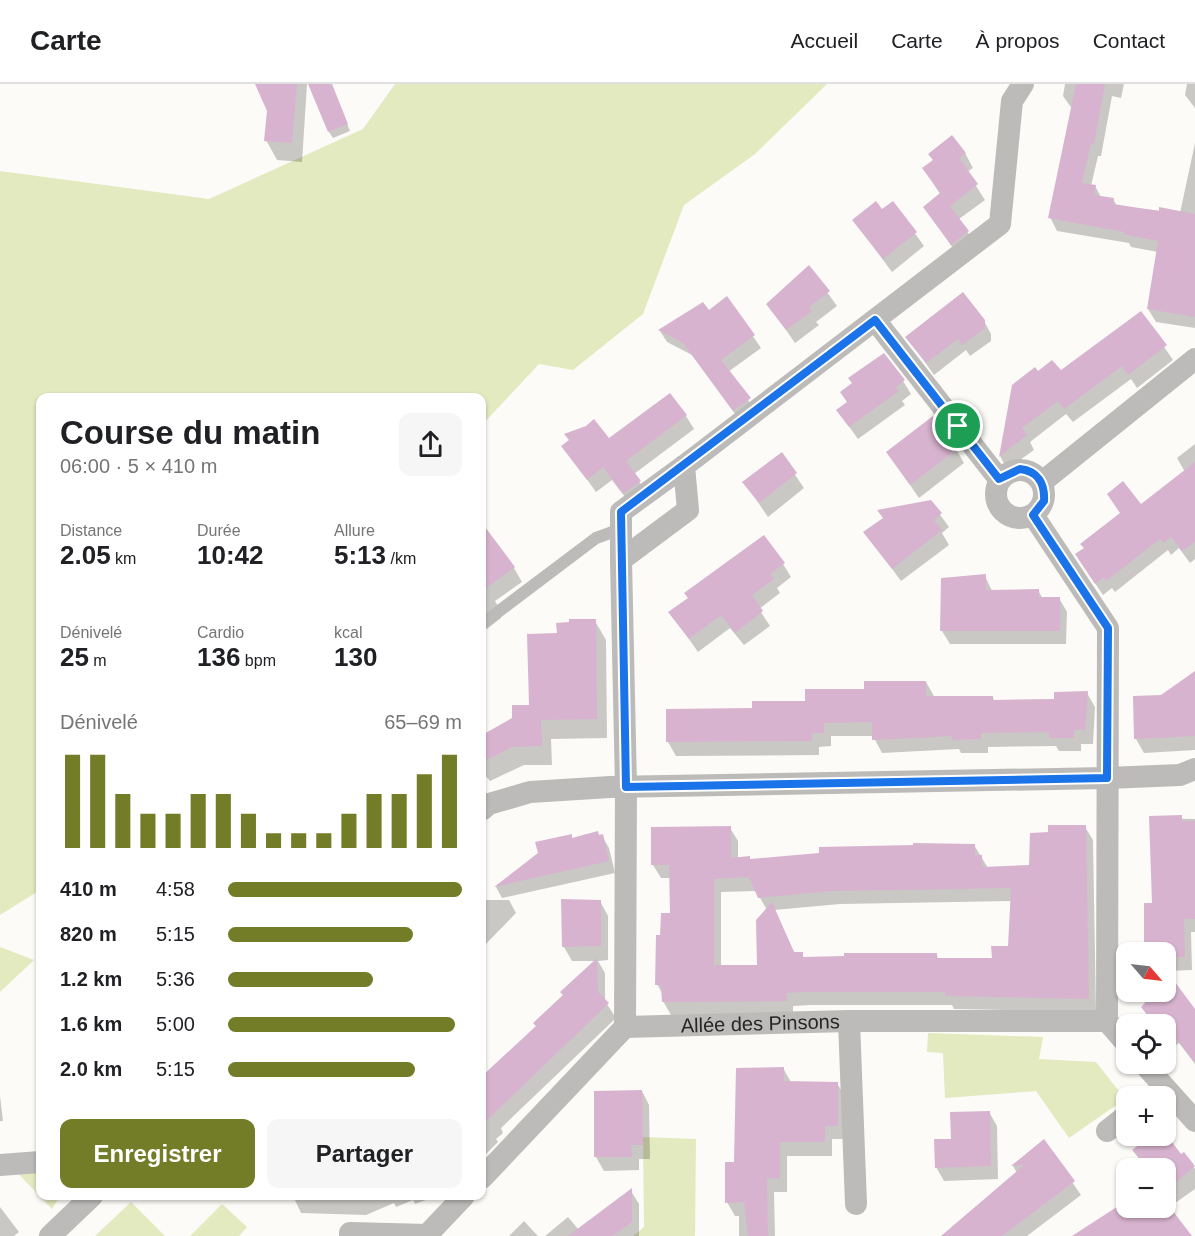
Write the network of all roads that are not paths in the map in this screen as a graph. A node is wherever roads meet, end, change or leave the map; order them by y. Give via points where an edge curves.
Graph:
1 (1023, 84) edge
2 (875, 320) junction
3 (1195, 359) edge
4 (684, 466) junction
5 (999, 479) junction
6 (1042, 482) junction
7 (1033, 515) junction
8 (621, 529) junction
9 (621, 560) junction
10 (486, 621) edge
11 (1195, 769) edge
12 (1107, 778) junction
13 (626, 787) junction
14 (486, 807) edge
15 (849, 1021) junction
16 (1107, 1021) junction
17 (625, 1027) junction
18 (1116, 1031) edge
19 (1176, 1106) edge
20 (1195, 1121) edge
21 (1116, 1124) edge
22 (1107, 1131) dead end
23 (36, 1162) edge
24 (0, 1165) edge
25 (486, 1174) edge
26 (88, 1200) edge
27 (461, 1200) edge
28 (856, 1204) dead end
29 (50, 1236) edge
30 (350, 1236) edge
31 (426, 1236) edge

1 - 2 street via 1012,101 1000,224
2 - 4 street
2 - 5 street
3 - 6 street
4 - 8 street via 621,512
4 - 9 street via 688,510
5 - 6 street via 1020,469
5 - 7 street via 995,497 1004,512 1022,519
6 - 7 street via 1044,501
7 - 12 street via 1108,628
8 - 9 street
8 - 10 lane via 596,538
9 - 13 street
11 - 12 street via 1180,775
12 - 13 street
12 - 16 street
13 - 14 street via 530,792
13 - 17 street
15 - 16 street, Allée des Pinsons
15 - 17 street, Allée des Pinsons
15 - 28 street
16 - 18 street
17 - 25 street
19 - 20 street
21 - 22 street
23 - 24 street
26 - 29 street
27 - 31 street
30 - 31 street

